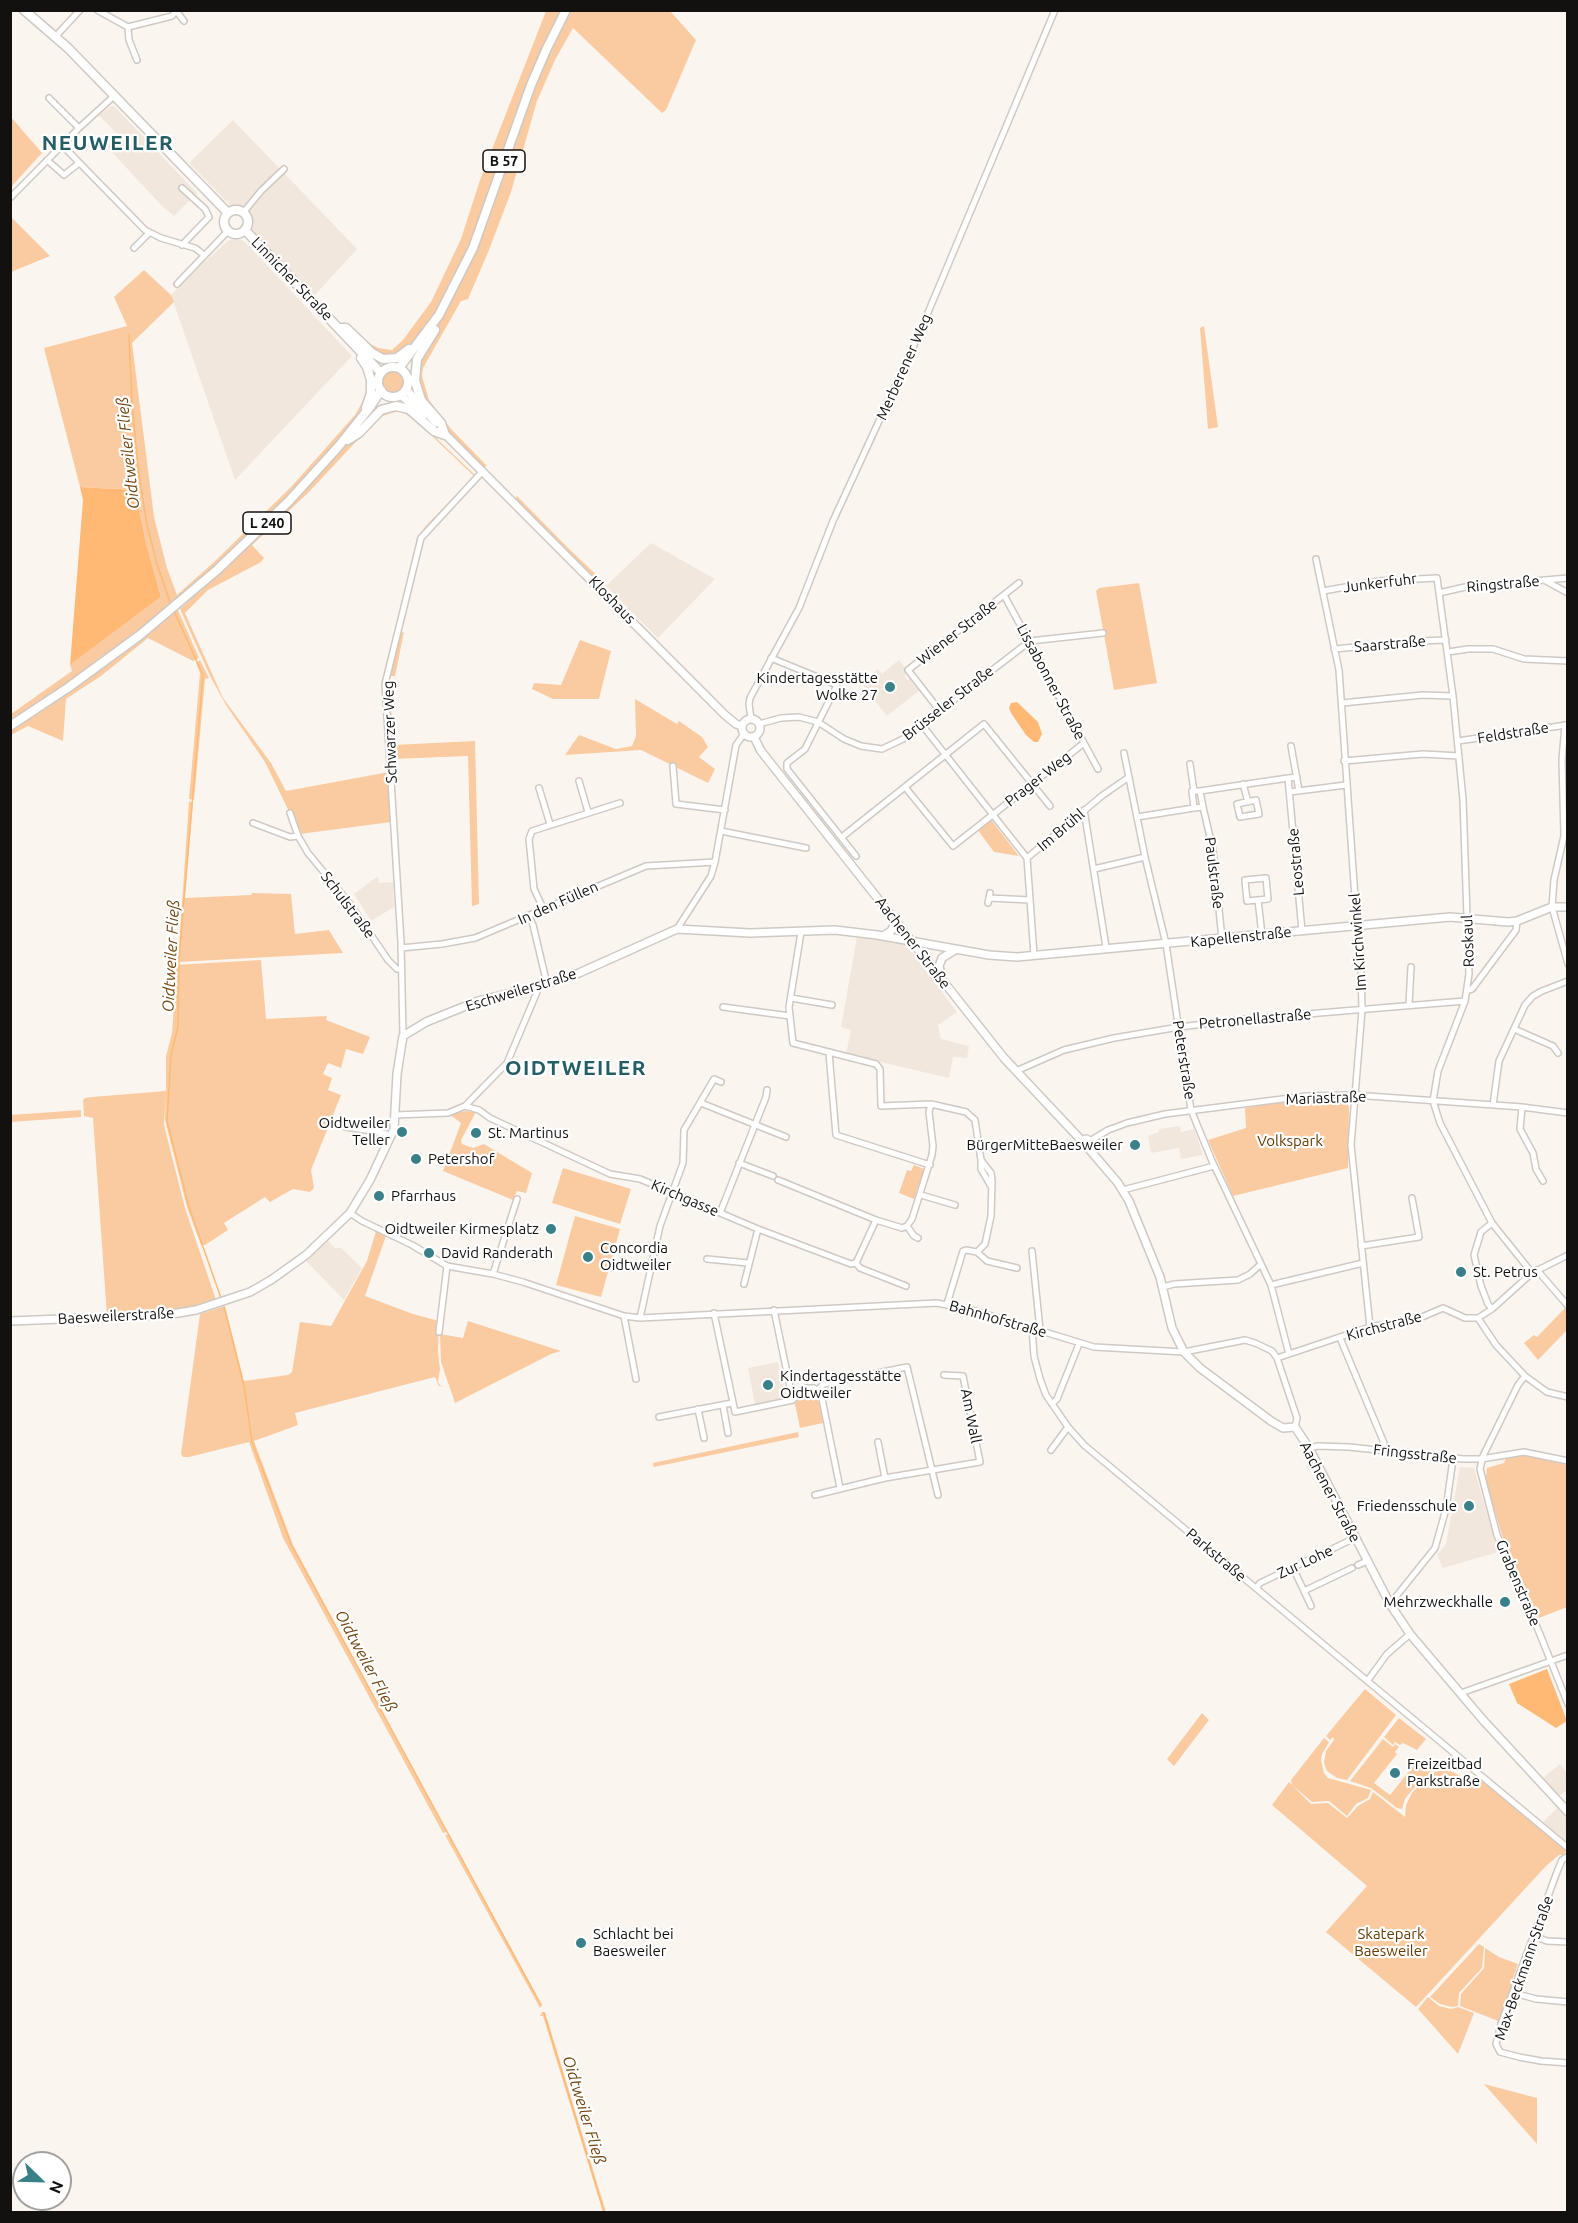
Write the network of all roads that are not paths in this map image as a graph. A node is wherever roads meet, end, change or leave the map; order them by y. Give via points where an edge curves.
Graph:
1 (24, 10) edge
2 (80, 10) edge
3 (97, 10) edge
4 (566, 10) edge
5 (1055, 10) edge
6 (177, 11) edge
7 (184, 21) dead end
8 (128, 27) junction
9 (56, 36) junction
10 (137, 60) dead end
11 (114, 96) junction
12 (49, 98) dead end
13 (79, 128) junction
14 (62, 146) junction
15 (47, 160) junction
16 (79, 164) junction
17 (284, 169) dead end
18 (182, 188) dead end
19 (10, 198) edge
20 (228, 213) junction
21 (243, 213) junction
22 (245, 230) junction
23 (228, 231) junction
24 (149, 233) junction
25 (182, 245) junction
26 (134, 248) dead end
27 (204, 255) junction
28 (177, 284) dead end
29 (439, 315) junction
30 (339, 328) junction
31 (402, 370) junction
32 (383, 371) junction
33 (404, 392) junction
34 (384, 393) junction
35 (445, 435) junction
36 (342, 443) junction
37 (482, 472) junction
38 (1316, 559) dead end
39 (1437, 578) joint
40 (1568, 578) edge
41 (1546, 581) junction
42 (1019, 583) dead end
43 (1323, 591) junction
44 (1439, 593) junction
45 (1568, 593) edge
46 (1004, 595) junction
47 (1103, 633) dead end
48 (1446, 640) junction
49 (1030, 641) junction
50 (1334, 649) junction
51 (1448, 652) junction
52 (771, 658) junction
53 (1568, 661) edge
54 (1453, 696) junction
55 (1342, 703) junction
56 (940, 711) junction
57 (751, 719) junction
58 (818, 722) junction
59 (759, 724) junction
60 (739, 725) junction
61 (922, 725) junction
62 (1566, 725) edge
63 (10, 726) edge
64 (744, 734) junction
65 (754, 737) junction
66 (1458, 741) junction
67 (1084, 743) junction
68 (1291, 746) dead end
69 (1124, 753) dead end
70 (945, 754) junction
71 (1459, 756) junction
72 (1344, 762) junction
73 (1190, 764) dead end
74 (673, 766) dead end
75 (1098, 769) dead end
76 (1129, 777) junction
77 (1297, 777) junction
78 (1288, 778) junction
79 (579, 781) dead end
80 (1032, 783) junction
81 (1243, 784) junction
82 (1346, 785) junction
83 (905, 787) junction
84 (539, 788) dead end
85 (1197, 791) junction
86 (1299, 791) junction
87 (1290, 792) junction
88 (1248, 802) dead end
89 (620, 803) dead end
90 (1050, 806) dead end
91 (1203, 807) junction
92 (1194, 808) junction
93 (724, 810) junction
94 (1084, 810) junction
95 (588, 812) junction
96 (290, 813) dead end
97 (992, 815) junction
98 (1137, 817) junction
99 (253, 823) dead end
100 (550, 824) junction
101 (721, 831) junction
102 (298, 836) junction
103 (1566, 836) edge
104 (842, 837) junction
105 (806, 848) dead end
106 (856, 856) dead end
107 (1144, 857) junction
108 (1027, 858) junction
109 (715, 862) junction
110 (1094, 868) junction
111 (989, 898) dead end
112 (1030, 900) junction
113 (1258, 900) junction
114 (1552, 907) junction
115 (1568, 907) edge
116 (543, 908) junction
117 (529, 916) junction
118 (1467, 918) junction
119 (1517, 921) junction
120 (896, 922) junction
121 (1357, 926) junction
122 (677, 929) junction
123 (1302, 931) junction
124 (801, 932) junction
125 (1262, 935) junction
126 (883, 936) junction
127 (1222, 939) junction
128 (912, 942) junction
129 (1166, 944) junction
130 (1106, 947) junction
131 (401, 948) junction
132 (958, 950) junction
133 (1034, 955) junction
134 (1568, 964) edge
135 (1411, 967) dead end
136 (401, 969) junction
137 (943, 980) junction
138 (1568, 981) edge
139 (547, 984) junction
140 (536, 986) junction
141 (1468, 990) junction
142 (791, 998) junction
143 (1465, 1001) junction
144 (1409, 1004) junction
145 (832, 1005) dead end
146 (723, 1007) dead end
147 (1362, 1010) junction
148 (790, 1016) junction
149 (1179, 1027) junction
150 (1514, 1029) junction
151 (403, 1036) junction
152 (829, 1053) junction
153 (1558, 1053) dead end
154 (1016, 1071) junction
155 (722, 1082) dead end
156 (767, 1090) dead end
157 (1354, 1095) junction
158 (1433, 1101) junction
159 (701, 1103) junction
160 (931, 1104) junction
161 (1493, 1105) junction
162 (465, 1106) junction
163 (1522, 1107) junction
164 (1191, 1110) junction
165 (1568, 1113) edge
166 (395, 1115) junction
167 (755, 1125) junction
168 (346, 1127) dead end
169 (391, 1137) junction
170 (786, 1137) dead end
171 (1087, 1144) junction
172 (739, 1163) junction
173 (930, 1165) junction
174 (1214, 1166) junction
175 (1543, 1181) dead end
176 (1123, 1190) junction
177 (671, 1193) junction
178 (921, 1195) junction
179 (517, 1198) dead end
180 (1412, 1198) dead end
181 (955, 1205) dead end
182 (350, 1213) junction
183 (720, 1213) junction
184 (876, 1220) junction
185 (1492, 1223) junction
186 (907, 1226) junction
187 (758, 1228) junction
188 (918, 1238) dead end
189 (1361, 1246) junction
190 (1032, 1251) dead end
191 (977, 1252) junction
192 (1568, 1255) edge
193 (707, 1259) dead end
194 (748, 1263) junction
195 (856, 1263) junction
196 (1363, 1263) junction
197 (1260, 1265) junction
198 (447, 1266) junction
199 (1017, 1268) dead end
200 (1534, 1272) junction
201 (493, 1274) junction
202 (744, 1284) dead end
203 (1271, 1285) junction
204 (906, 1286) dead end
205 (1163, 1287) junction
206 (946, 1304) junction
207 (1568, 1306) edge
208 (1492, 1309) junction
209 (774, 1310) junction
210 (714, 1313) junction
211 (624, 1316) junction
212 (640, 1318) junction
213 (1478, 1318) junction
214 (10, 1322) edge
215 (1370, 1327) junction
216 (1032, 1328) junction
217 (1040, 1330) junction
218 (439, 1332) dead end
219 (1340, 1338) junction
220 (1079, 1344) junction
221 (1184, 1352) junction
222 (1289, 1354) junction
223 (1277, 1358) junction
224 (944, 1375) dead end
225 (1525, 1376) junction
226 (636, 1379) dead end
227 (818, 1390) junction
228 (791, 1392) dead end
229 (1568, 1397) edge
230 (732, 1403) junction
231 (1052, 1404) junction
232 (723, 1405) junction
233 (698, 1409) junction
234 (660, 1417) dead end
235 (1068, 1427) junction
236 (1295, 1427) junction
237 (728, 1433) dead end
238 (704, 1438) dead end
239 (878, 1442) dead end
240 (1309, 1448) junction
241 (1051, 1450) dead end
242 (1384, 1452) junction
243 (1453, 1459) junction
244 (1482, 1459) junction
245 (1568, 1461) edge
246 (931, 1470) junction
247 (885, 1478) junction
248 (840, 1488) junction
249 (815, 1495) dead end
250 (938, 1495) dead end
251 (1355, 1538) junction
252 (1367, 1561) junction
253 (1293, 1568) junction
254 (1256, 1588) junction
255 (1304, 1591) junction
256 (1390, 1604) junction
257 (1311, 1606) dead end
258 (1410, 1635) junction
259 (1568, 1655) edge
260 (1551, 1661) junction
261 (1368, 1680) junction
262 (1461, 1693) junction
263 (1568, 1704) edge
264 (1568, 1812) edge
265 (1568, 1848) edge
266 (1568, 1856) edge
267 (1534, 1936) junction
268 (1568, 1942) edge
269 (1514, 1993) junction
270 (1568, 2002) edge
271 (1568, 2063) edge

1 - 9 main road
2 - 9 street
3 - 8 street
4 - 29 main road, B 57 via 531,85 472,248
5 - 52 street, Merberener Weg via 799,608
6 - 7 street
6 - 8 street via 172,16
8 - 10 street
9 - 11 main road
11 - 13 street
11 - 20 main road
12 - 13 street
13 - 14 street
14 - 15 street
14 - 16 street
15 - 16 street via 64,175
15 - 19 street
16 - 24 street
17 - 21 street
18 - 25 street via 209,217
20 - 21 main road
20 - 23 main road via 224,222
21 - 22 main road via 247,219
22 - 23 main road via 234,234
22 - 30 main road, Linnicher Straße / B 57
23 - 27 street
24 - 25 street
24 - 26 street
25 - 27 street
27 - 28 street
29 - 30 main road, B 57 via 405,354 391,360 378,357 346,328
29 - 31 main road, B 57
29 - 35 main road via 438,325 417,359 415,376 421,400 441,423
30 - 32 main road, B 57
30 - 36 main road via 367,367 371,386 368,405
31 - 32 main road
31 - 33 main road via 408,381
32 - 34 main road via 378,381
33 - 34 main road
33 - 35 main road, Kloshaus
34 - 36 main road, L 240
35 - 36 main road via 434,431 409,409 394,406 381,410 359,433
35 - 37 main road, Kloshaus
36 - 63 main road, L 240 via 268,522 190,594 69,687
37 - 60 main road, Kloshaus
37 - 131 street, Schwarzer Weg via 420,538 385,684
38 - 43 street, Im Kirchwinkel
39 - 43 street, Junkerfuhr via 1379,581
39 - 44 street, Roskaul
40 - 41 street, Ringstraße
41 - 44 street, Ringstraße via 1465,586
41 - 45 street
42 - 46 street, Wiener Straße
43 - 50 street, Im Kirchwinkel
44 - 48 street, Roskaul
46 - 49 street, Lissabonner Straße
46 - 56 street, Wiener Straße via 908,670
47 - 49 street
48 - 50 street, Saarstraße
48 - 51 street, Roskaul
49 - 56 street, Brüsseler Straße
49 - 67 street, Lissabonner Straße
50 - 55 street, Im Kirchwinkel
51 - 53 street via 1493,649 1524,659
51 - 54 street, Roskaul
52 - 57 street, Merberener Weg via 750,698
52 - 58 street via 837,685
54 - 55 street
54 - 66 street, Roskaul
55 - 72 street, Im Kirchwinkel
56 - 61 street, Brüsseler Straße
57 - 59 main road
57 - 60 main road
58 - 59 street, Brüsseler Straße via 799,717
58 - 61 street, Brüsseler Straße via 844,739 873,749 897,743
58 - 104 street via 805,749 787,764 787,770
59 - 65 main road via 760,730
60 - 64 main road
61 - 70 street
62 - 66 street, Feldstraße
62 - 103 street via 1562,760
64 - 65 main road
64 - 93 street via 736,745
65 - 120 main road, Aachener Straße via 761,752
66 - 71 street, Roskaul
67 - 75 street, Lissabonner Straße
67 - 80 street, Prager Weg
68 - 77 street
69 - 76 street, Peterstraße
70 - 80 street via 984,724
70 - 83 street
70 - 97 street
71 - 72 street via 1423,754
71 - 118 street, Roskaul
72 - 82 street, Im Kirchwinkel
73 - 85 street, Paulstraße
74 - 93 street via 676,804
76 - 94 street, Im Brühl
76 - 98 street, Peterstraße
77 - 78 street
77 - 86 street
78 - 81 street
78 - 87 street, Leostraße
79 - 95 street
80 - 90 street
80 - 97 street, Prager Weg
81 - 85 street
81 - 88 street
82 - 86 street
82 - 121 street, Im Kirchwinkel
83 - 97 street, Prager Weg via 953,846
83 - 104 street
84 - 100 street
85 - 91 street, Paulstraße
85 - 92 street, Paulstraße via 1192,791
86 - 87 street
87 - 123 street, Leostraße
89 - 95 street
91 - 92 street
91 - 127 street, Paulstraße via 1213,850
92 - 98 street
93 - 101 street
94 - 108 street, Im Brühl
94 - 110 street
95 - 100 street
96 - 102 street, Schulstraße
97 - 108 street
98 - 107 street, Peterstraße
99 - 102 street via 290,837
100 - 116 street via 535,828 529,839 534,889
101 - 105 street
101 - 109 street
102 - 136 street, Schulstraße via 388,960
103 - 114 street via 1554,880
104 - 106 street
107 - 110 street
107 - 129 street, Peterstraße
108 - 112 street, Im Brühl
109 - 116 street, In den Füllen via 646,866
109 - 122 street via 711,876
110 - 130 street
111 - 112 street
112 - 133 street, Im Brühl
113 - 113 street via 1247,900 1245,880 1266,878 1268,898
113 - 125 street
114 - 115 main road, Kapellenstraße
114 - 119 main road, Kapellenstraße
114 - 134 street
116 - 117 street, In den Füllen
117 - 131 street, In den Füllen via 476,938
117 - 139 street
118 - 119 main road, Kapellenstraße
118 - 121 main road, Kapellenstraße
118 - 141 street, Roskaul
119 - 141 street via 1516,930
120 - 126 main road
120 - 128 main road, Aachener Straße
121 - 123 main road, Kapellenstraße
121 - 147 street, Im Kirchwinkel
122 - 124 main road, Eschweilerstraße
122 - 139 main road, Eschweilerstraße
123 - 125 main road, Kapellenstraße
124 - 126 main road, Eschweilerstraße via 835,930
124 - 142 street
125 - 127 main road, Kapellenstraße
126 - 128 main road, Eschweilerstraße
127 - 129 main road, Kapellenstraße
128 - 132 main road, Kapellenstraße
128 - 137 main road, Aachener Straße
129 - 130 main road, Kapellenstraße
129 - 149 street, Peterstraße
130 - 133 main road, Kapellenstraße
131 - 136 street
132 - 133 main road, Kapellenstraße
132 - 137 main road via 946,954 940,962
135 - 144 street
136 - 151 street
137 - 154 main road, Aachener Straße
138 - 150 street via 1533,996
139 - 140 main road, Eschweilerstraße
140 - 151 main road, Eschweilerstraße via 478,1001
140 - 162 street via 537,992 507,1063
141 - 143 street, Roskaul
142 - 145 street
142 - 148 street
143 - 144 street, Petronellastraße
143 - 158 street, Roskaul via 1438,1071
144 - 147 street, Petronellastraße
146 - 148 street
147 - 149 street, Petronellastraße
147 - 157 street, Im Kirchwinkel
148 - 152 street via 793,1043
149 - 154 street, Petronellastraße via 1064,1050
149 - 164 street, Peterstraße
150 - 153 street via 1553,1046
150 - 161 street via 1499,1061
151 - 166 main road
152 - 160 street via 876,1064 880,1069 881,1106
152 - 173 street via 836,1135
154 - 171 main road, Aachener Straße
155 - 159 street via 714,1079
156 - 167 street
157 - 158 street, Mariastraße
157 - 164 street, Mariastraße via 1306,1096
157 - 189 street, Im Kirchwinkel via 1352,1157
158 - 161 street, Mariastraße
158 - 185 street
159 - 167 street
159 - 177 street via 684,1130 683,1163
160 - 173 street
160 - 191 street via 966,1112 975,1120 981,1169 992,1188 985,1244
161 - 163 street, Mariastraße
162 - 166 street via 448,1113
162 - 177 street, Kirchgasse via 610,1174 640,1179
163 - 165 street, Mariastraße
163 - 175 street via 1520,1129
164 - 171 street, Mariastraße via 1127,1123
164 - 174 street, Peterstraße
166 - 169 main road
167 - 170 street
167 - 172 street
168 - 169 street
169 - 182 main road
171 - 176 main road, Aachener Straße
172 - 183 street
172 - 184 street
173 - 178 street
174 - 176 street
174 - 197 street, Peterstraße
176 - 205 main road, Aachener Straße
177 - 183 street, Kirchgasse
177 - 212 street
178 - 181 street
178 - 186 street
179 - 201 street
180 - 189 street via 1419,1237
182 - 198 street, Bahnhofstraße
182 - 214 main road, Baesweilerstraße via 286,1270 250,1292 220,1304 166,1315
183 - 187 street, Kirchgasse
184 - 186 street via 897,1228
184 - 195 street
185 - 200 street
185 - 208 street via 1481,1232 1474,1255 1481,1286
186 - 188 street
187 - 194 street
187 - 195 street, Kirchgasse
189 - 196 street, Im Kirchwinkel
190 - 217 street
191 - 199 street via 987,1261
191 - 206 street via 966,1250 961,1254
192 - 200 street
193 - 194 street
194 - 202 street
195 - 204 street, Kirchgasse
196 - 203 street
196 - 215 street, Im Kirchwinkel
197 - 203 street, Peterstraße
197 - 205 street via 1238,1280
198 - 201 street, Bahnhofstraße
198 - 218 street
200 - 207 street
200 - 208 street
201 - 211 street, Bahnhofstraße
203 - 222 street, Peterstraße
205 - 221 main road, Aachener Straße via 1172,1328
206 - 209 street, Bahnhofstraße
206 - 216 street, Bahnhofstraße
208 - 213 street
209 - 210 street, Bahnhofstraße
209 - 228 street
210 - 212 street, Bahnhofstraße
210 - 230 street
211 - 212 street, Bahnhofstraße
211 - 226 street
213 - 215 street, Kirchstraße via 1465,1318 1443,1308 1415,1320
213 - 225 street via 1496,1345
215 - 219 street, Kirchstraße
216 - 217 street, Bahnhofstraße
216 - 231 street, Parkstraße via 1040,1379
217 - 220 street, Bahnhofstraße
219 - 222 street, Kirchstraße
219 - 242 street via 1384,1443
220 - 221 street, Bahnhofstraße
220 - 231 street
221 - 223 street via 1245,1340 1265,1347
221 - 236 main road, Aachener Straße via 1271,1421 1282,1428
222 - 223 street, Kirchstraße
223 - 236 street via 1297,1418
224 - 246 street, Am Wall via 963,1376 981,1462
225 - 229 street via 1547,1392
225 - 244 street
227 - 230 street via 805,1388 793,1400 735,1412
227 - 246 street via 824,1384 907,1367
227 - 248 street
230 - 232 street
231 - 235 street, Parkstraße
232 - 233 street
232 - 237 street
233 - 234 street
233 - 238 street
235 - 241 street
235 - 254 street, Parkstraße via 1103,1462
236 - 240 main road, Aachener Straße
239 - 247 street
240 - 242 street, Fringsstraße
240 - 251 main road, Aachener Straße
242 - 243 street, Fringsstraße
243 - 244 street, Fringsstraße
243 - 256 street via 1446,1509 1435,1548
244 - 245 street, Fringsstraße via 1524,1452
244 - 260 street, Grabenstraße via 1480,1469 1496,1530
246 - 247 street
246 - 250 street
247 - 248 street
248 - 249 street
251 - 252 main road, Aachener Straße
251 - 253 street, Zur Lohe
252 - 255 street
252 - 256 main road, Aachener Straße
253 - 254 street, Zur Lohe
253 - 255 street
254 - 261 street, Parkstraße
255 - 257 street
256 - 258 main road, Aachener Straße
258 - 261 street via 1387,1654
258 - 262 main road, Aachener Straße
259 - 260 street
260 - 262 street
260 - 263 street, Grabenstraße
261 - 265 street, Parkstraße
262 - 264 main road, Aachener Straße
266 - 267 street, Max-Beckmann-Straße via 1562,1860
267 - 268 street
267 - 269 street, Max-Beckmann-Straße
269 - 270 street
269 - 271 street, Max-Beckmann-Straße via 1498,2034 1497,2049 1519,2057

